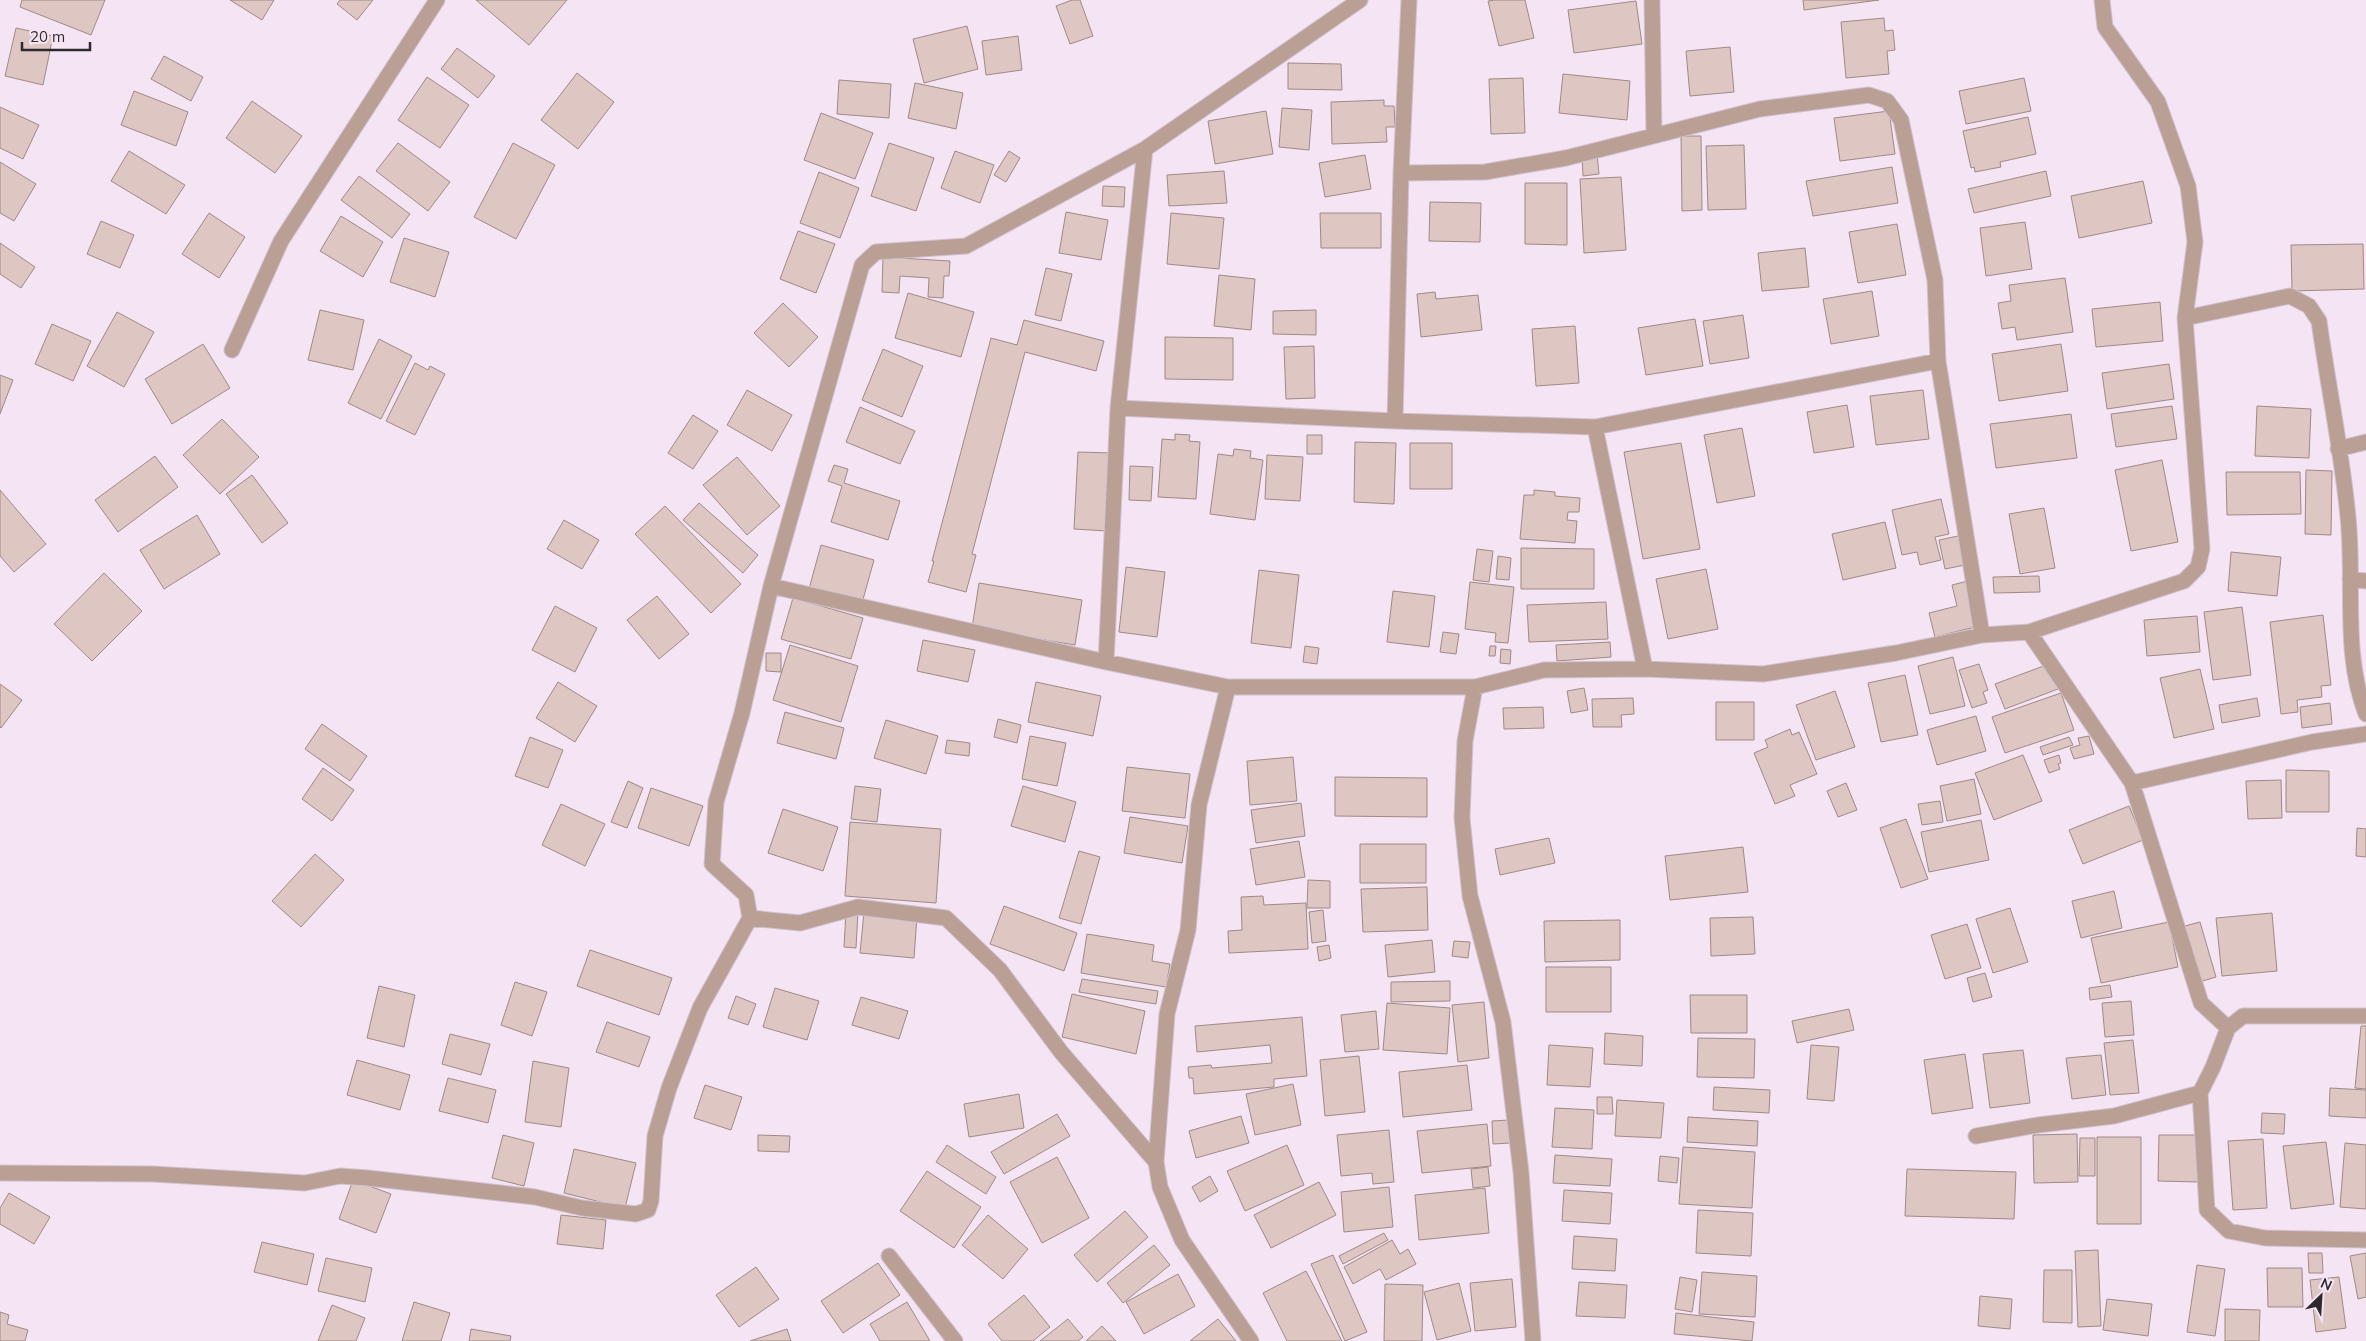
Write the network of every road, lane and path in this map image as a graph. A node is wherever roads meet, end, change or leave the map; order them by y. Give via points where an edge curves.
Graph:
1 (437, 0) edge
2 (1360, 0) edge
3 (1408, 0) edge
4 (1652, 0) edge
5 (2102, 0) edge
6 (1654, 134) junction
7 (1145, 149) junction
8 (1401, 173) junction
9 (2185, 318) junction
10 (232, 350) dead end
11 (1938, 361) junction
12 (1118, 408) junction
13 (1395, 421) junction
14 (1595, 427) junction
15 (2366, 442) edge
16 (2338, 449) junction
17 (2350, 579) junction
18 (2366, 581) edge
19 (770, 586) junction
20 (2029, 632) junction
21 (1982, 635) junction
22 (1106, 662) junction
23 (1645, 669) junction
24 (1475, 686) junction
25 (1228, 687) junction
26 (2366, 714) edge
27 (2366, 734) edge
28 (2132, 783) junction
29 (750, 918) junction
30 (2366, 1016) edge
31 (2228, 1028) junction
32 (2200, 1094) junction
33 (1976, 1136) dead end
34 (1156, 1162) junction
35 (0, 1173) edge
36 (2366, 1240) edge
37 (889, 1256) dead end
38 (955, 1341) edge
39 (1251, 1341) edge
40 (1533, 1341) edge

1 - 10 street via 281,241
2 - 7 street
3 - 8 street
4 - 6 street
5 - 9 street via 2105,26 2158,102 2188,186 2195,242
6 - 8 street via 1566,158 1485,172
6 - 11 street via 1760,109 1869,95 1887,101 1901,120 1935,280
7 - 12 street
7 - 19 street via 966,246 876,252 862,265
8 - 13 street
9 - 16 street via 2290,296 2309,306 2319,321
9 - 20 street via 2202,550 2198,567 2184,581
11 - 14 street
11 - 21 street
12 - 13 street
12 - 22 street
13 - 14 street
14 - 23 street
15 - 16 street
16 - 17 street via 2348,518
17 - 18 street
17 - 26 street via 2357,691
19 - 22 street
19 - 29 street via 742,712 716,802 712,864 746,895
20 - 21 street
20 - 28 street
21 - 23 street via 1896,653 1764,674
22 - 25 street
23 - 24 street via 1544,670
24 - 25 street
24 - 40 street via 1465,741 1462,818 1470,896 1503,1022 1521,1172
25 - 34 street via 1199,805 1188,930 1167,1014
27 - 28 street via 2312,742
28 - 31 street via 2201,1003
29 - 34 street via 800,923 858,907 946,918 1000,970 1061,1052
29 - 35 street via 700,1008 669,1088 655,1136 652,1200 648,1210 636,1214 582,1208 534,1197 340,1176 305,1182 153,1174
30 - 31 street via 2243,1016
31 - 32 street
32 - 33 street via 2114,1116
32 - 36 street via 2206,1210 2229,1231 2264,1238
34 - 39 street via 1160,1187 1182,1240
37 - 38 street

